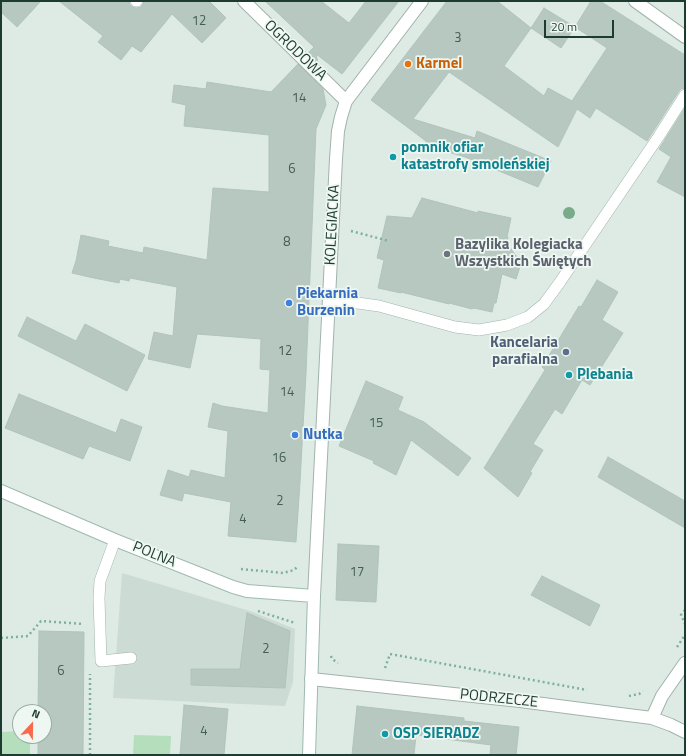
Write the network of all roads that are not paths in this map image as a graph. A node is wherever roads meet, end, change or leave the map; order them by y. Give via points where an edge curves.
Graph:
1 (244, 1) edge
2 (422, 1) edge
3 (635, 1) edge
4 (685, 37) edge
5 (685, 95) edge
6 (346, 101) junction
7 (329, 299) junction
8 (1, 492) edge
9 (115, 540) junction
10 (314, 596) junction
11 (131, 658) dead end
12 (685, 663) edge
13 (311, 679) junction
14 (652, 718) junction
15 (685, 732) edge
16 (309, 755) edge

1 - 6 street, OGRODOWA
2 - 6 street, KOLEGIACKA
3 - 4 street
5 - 7 lane via 560,282 544,304 528,317 507,325 479,330 455,327 379,306
6 - 7 street, KOLEGIACKA via 338,131
7 - 10 street, KOLEGIACKA
8 - 9 street, POLNA
9 - 10 street, POLNA via 247,591
9 - 11 lane via 100,581 98,598 101,661
10 - 13 street, KOLEGIACKA
12 - 14 street via 662,696
13 - 14 street, PODRZECZE
13 - 16 street, KOLEGIACKA
14 - 15 street, PODRZECZE

